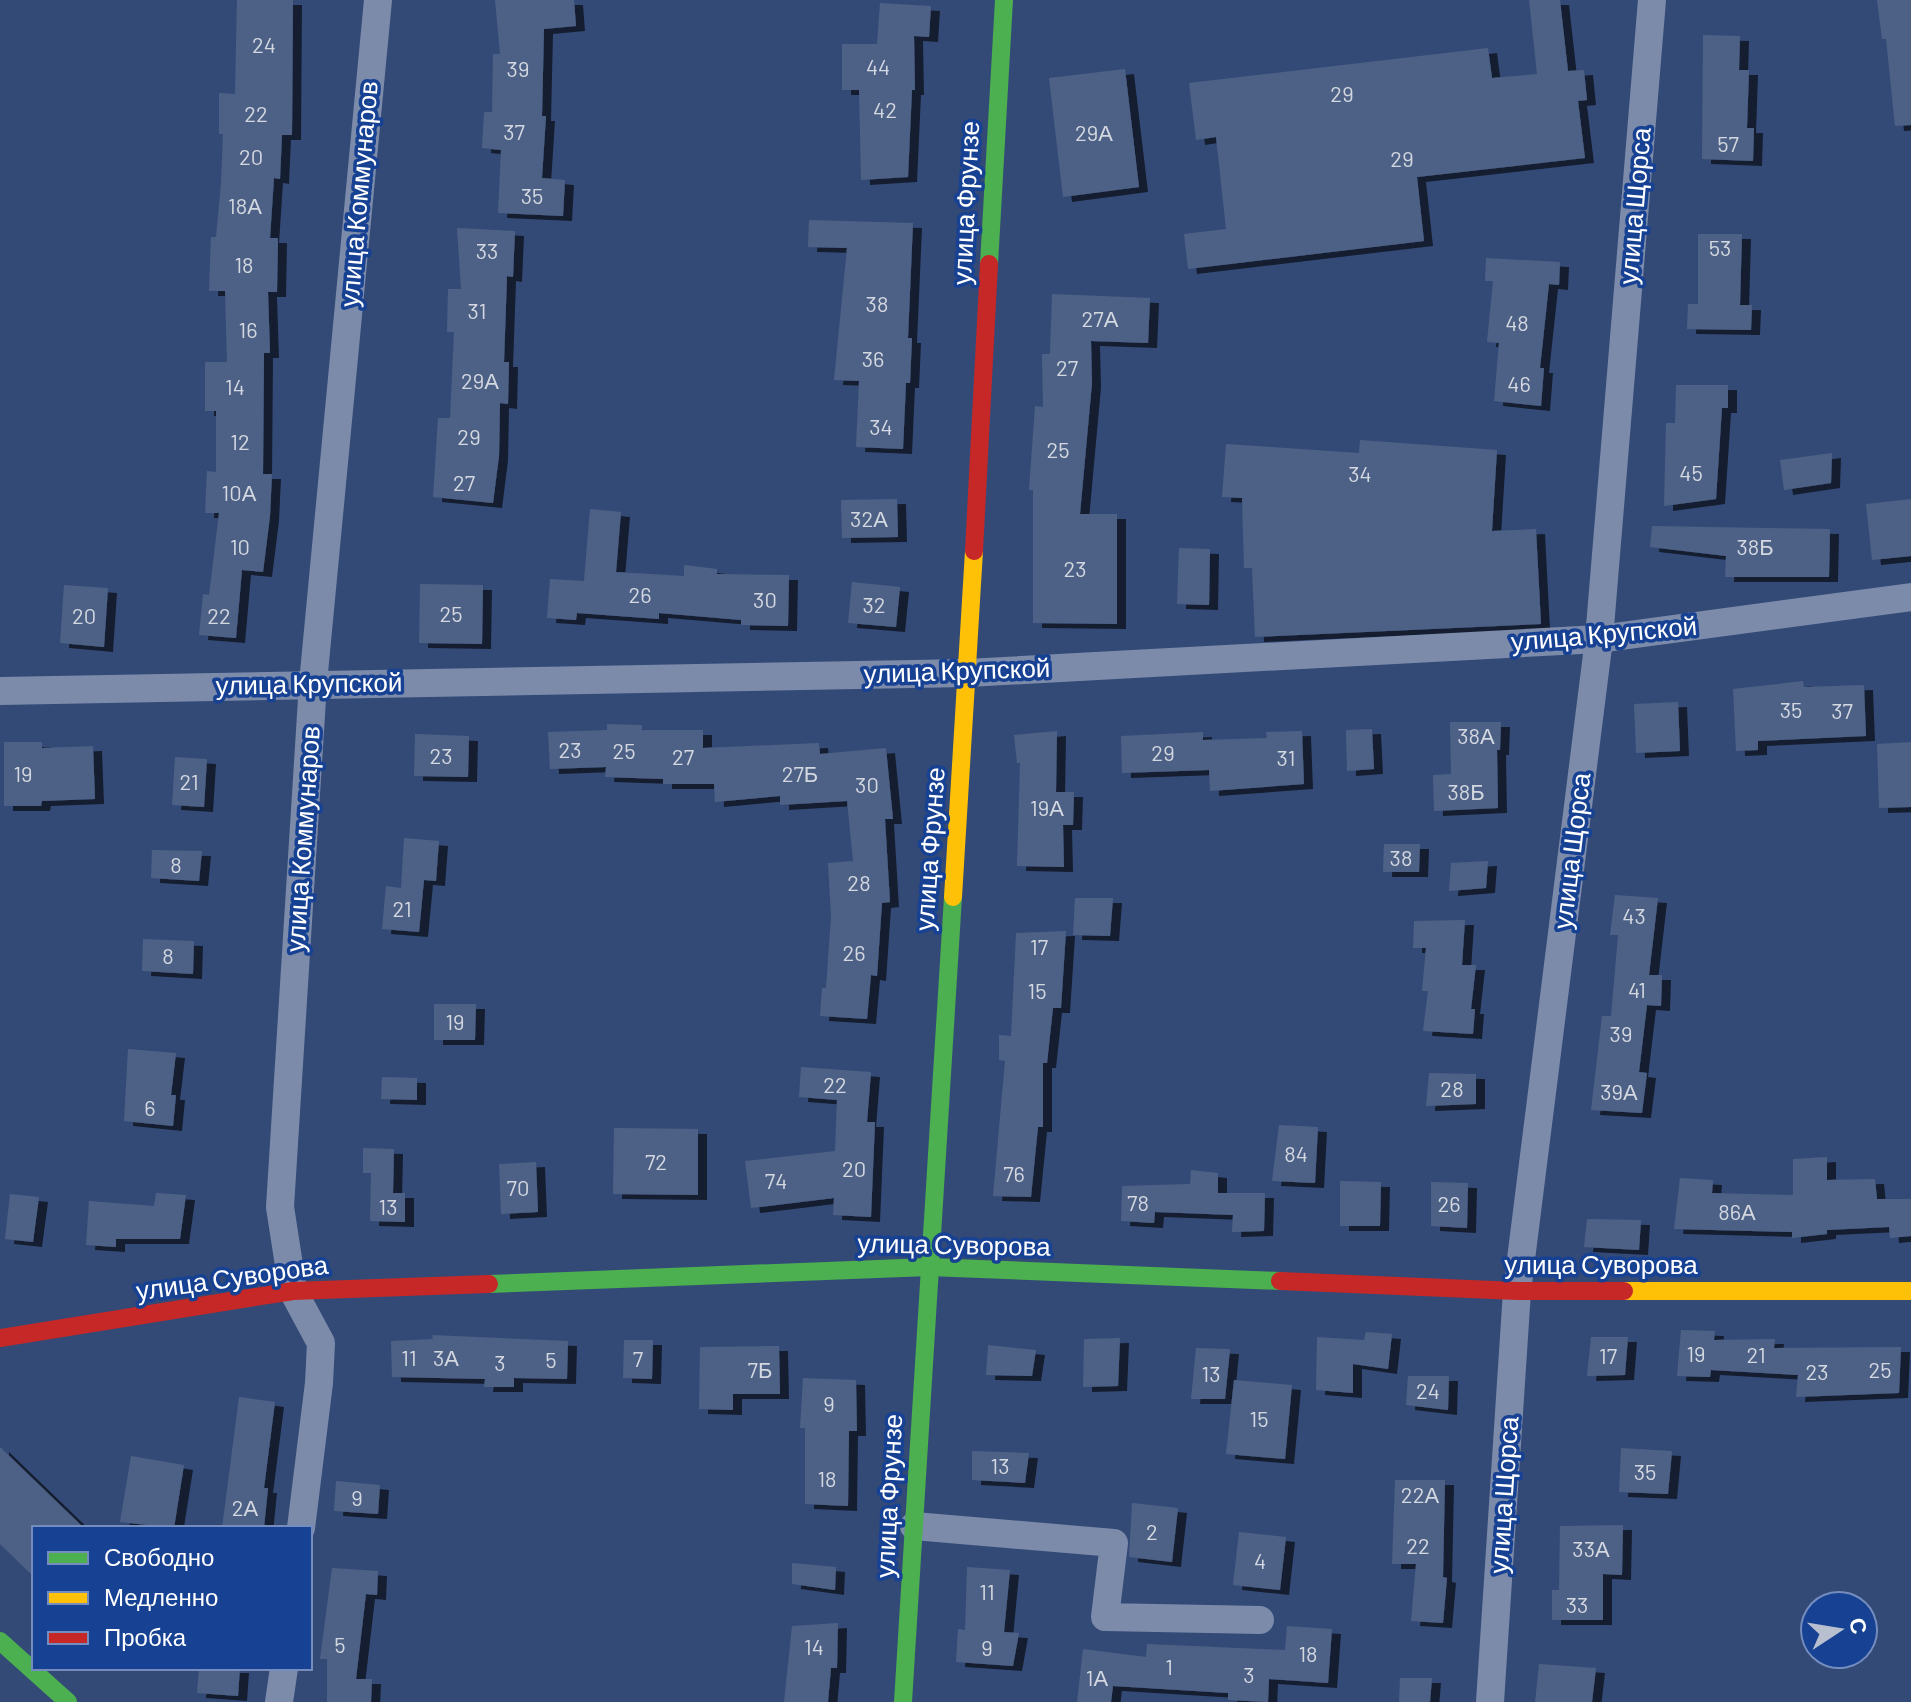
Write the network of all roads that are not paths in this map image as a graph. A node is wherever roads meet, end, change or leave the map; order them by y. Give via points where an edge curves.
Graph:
1 (378, 0) edge
2 (1004, 0) edge
3 (1652, 0) edge
4 (1911, 597) edge
5 (1599, 639) junction
6 (967, 673) junction
7 (313, 683) junction
8 (0, 691) edge
9 (929, 1267) junction
10 (293, 1291) junction
11 (1517, 1291) junction
12 (1911, 1291) edge
13 (0, 1338) edge
14 (301, 1526) edge
15 (914, 1526) junction
16 (1260, 1620) dead end
17 (0, 1641) edge
18 (32, 1670) edge
19 (32, 1670) edge
20 (284, 1670) edge
21 (68, 1702) edge
22 (279, 1702) edge
23 (903, 1702) edge
24 (1490, 1702) edge

1 - 7 street, улица Коммунаров
2 - 6 street, улица Фрунзе
3 - 5 street, улица Щорса
4 - 5 street, улица Крупской
5 - 6 street, улица Крупской
5 - 11 street, улица Щорса
6 - 7 street, улица Крупской
6 - 9 street, улица Фрунзе
7 - 8 street, улица Крупской
7 - 10 street, улица Коммунаров via 280,1207
9 - 10 street, улица Суворова
9 - 11 street, улица Суворова
9 - 15 street, улица Фрунзе
10 - 13 street, улица Суворова
10 - 14 street, улица Коммунаров via 321,1343
11 - 12 street, улица Суворова
11 - 24 street, улица Щорса
15 - 16 street via 1114,1543 1105,1617
15 - 23 street, улица Фрунзе
17 - 18 street
19 - 21 street
20 - 22 street

